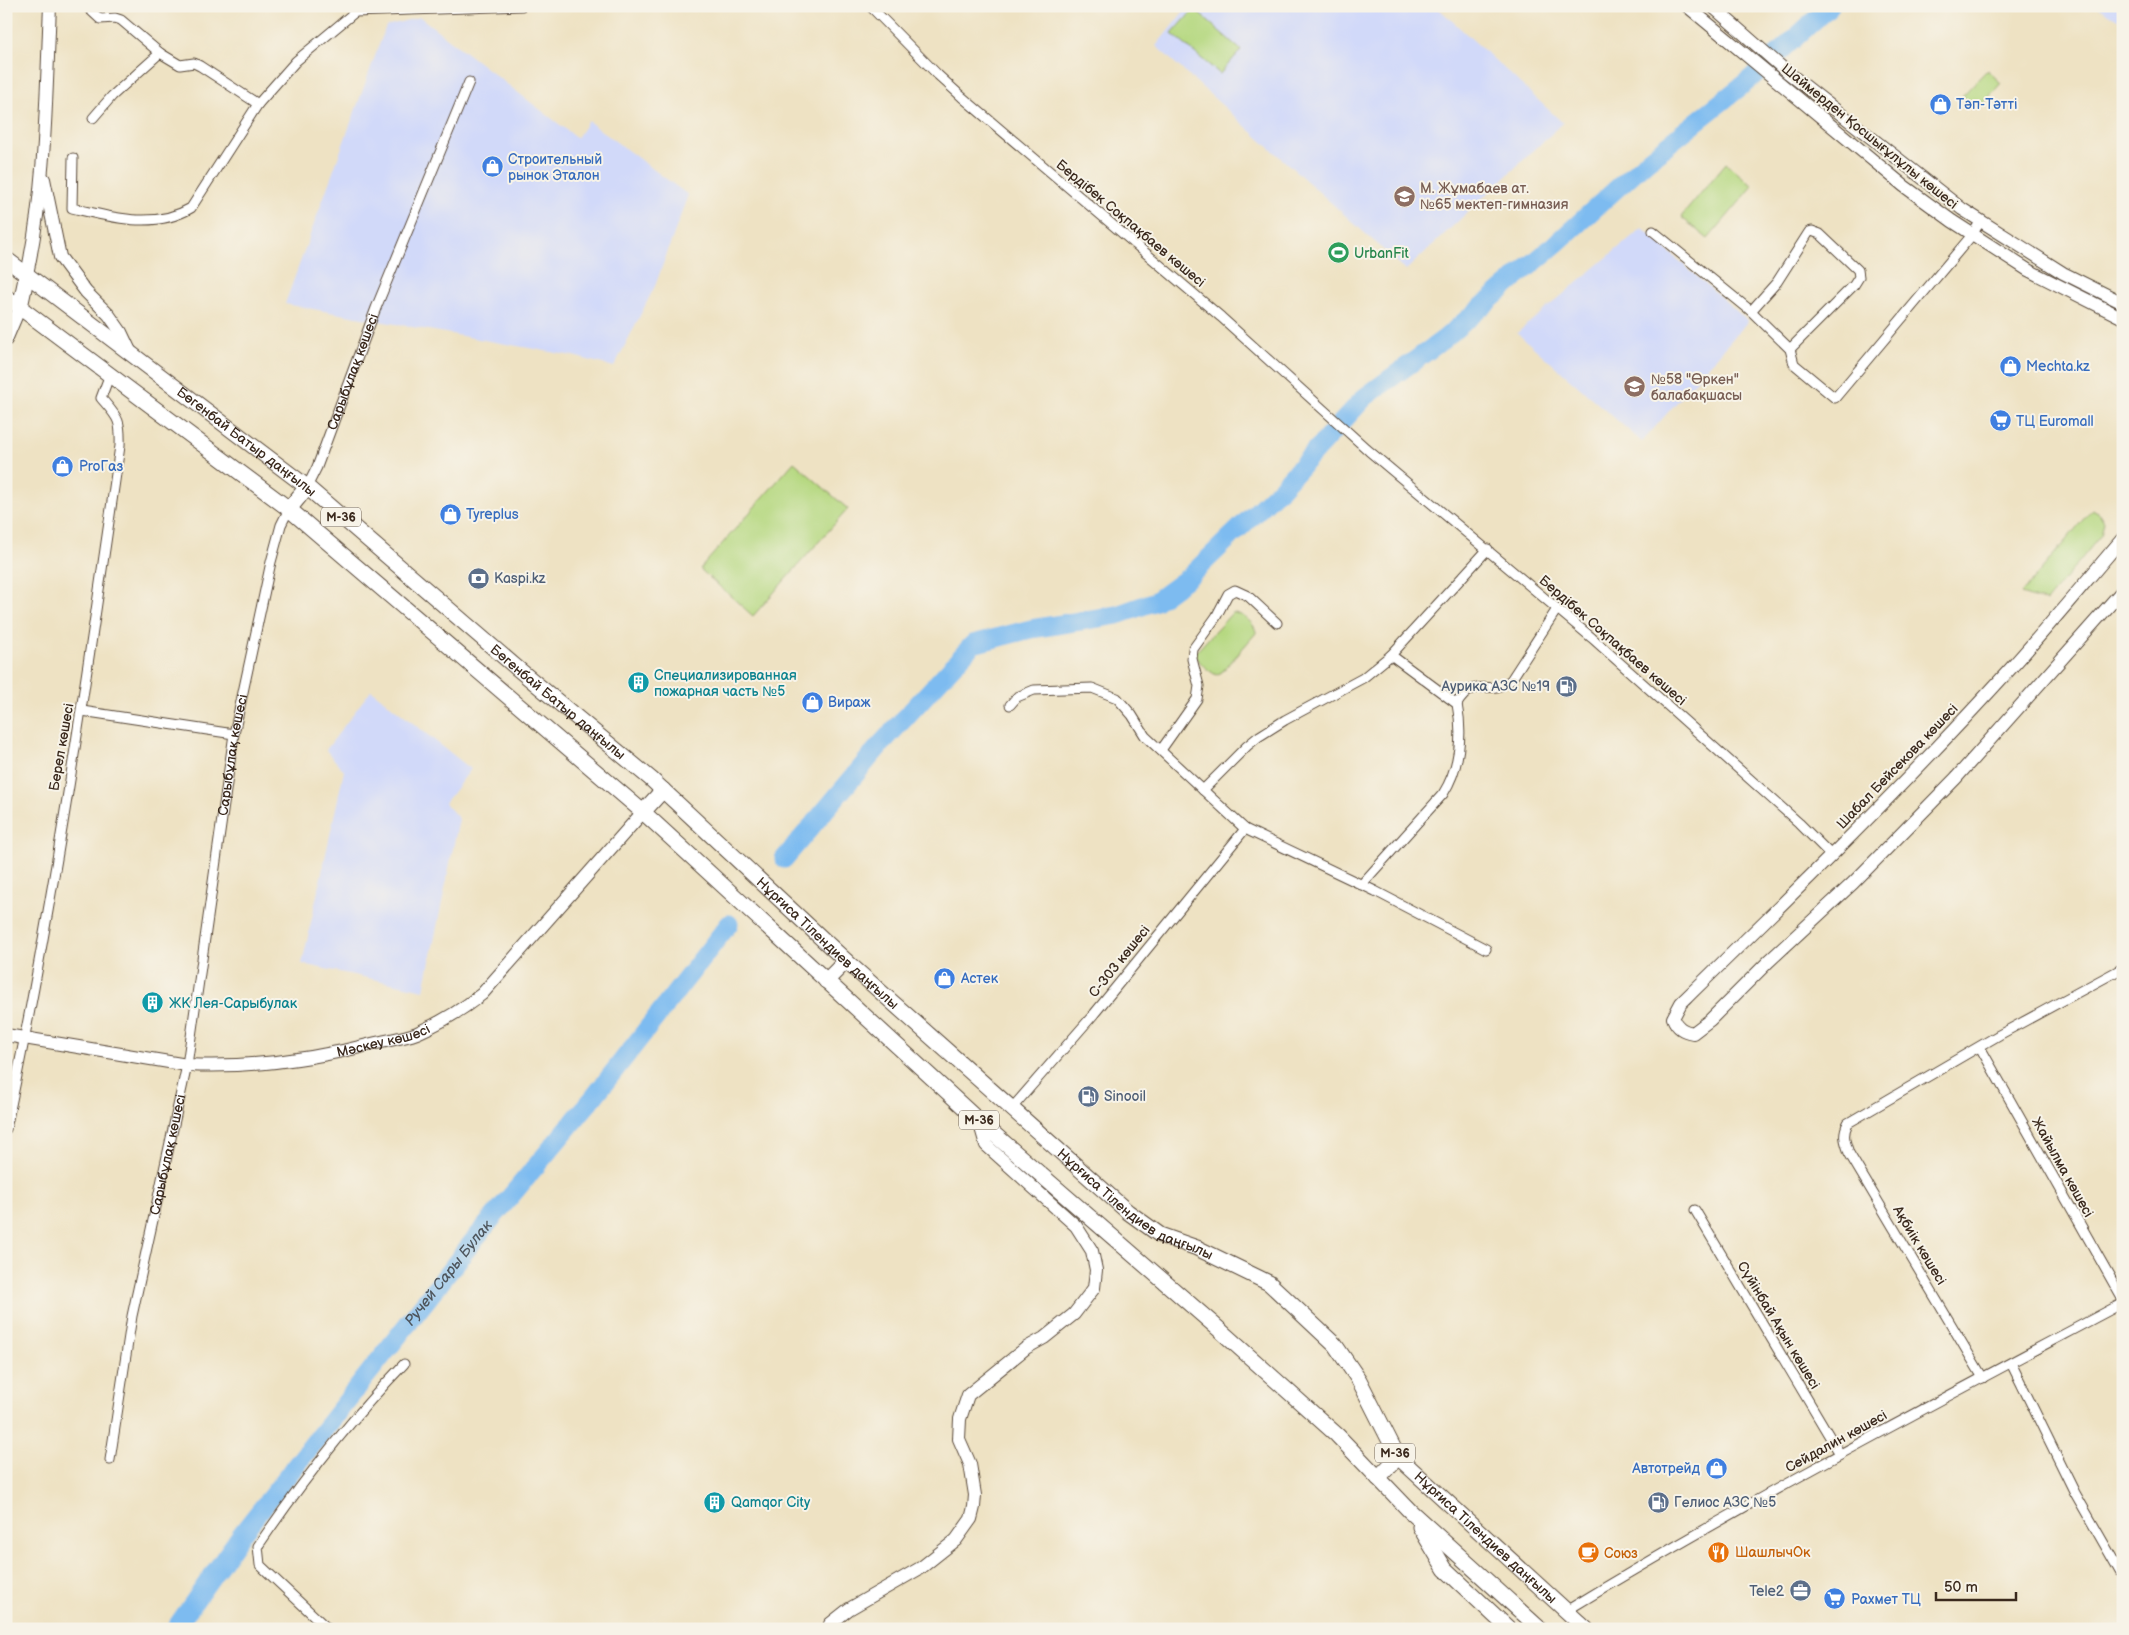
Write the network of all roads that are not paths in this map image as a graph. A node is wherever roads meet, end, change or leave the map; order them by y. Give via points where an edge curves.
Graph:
1 (50, 6) edge
2 (86, 6) edge
3 (522, 6) edge
4 (870, 6) edge
5 (1687, 6) edge
6 (1712, 6) edge
7 (356, 9) edge
8 (160, 54) junction
9 (469, 82) dead end
10 (258, 104) junction
11 (93, 118) dead end
12 (73, 158) dead end
13 (42, 167) junction
14 (1980, 222) junction
15 (1653, 231) dead end
16 (1972, 235) junction
17 (6, 259) edge
18 (27, 274) junction
19 (6, 297) edge
20 (2123, 303) edge
21 (20, 306) junction
22 (2099, 306) junction
23 (1751, 311) junction
24 (2123, 318) edge
25 (2123, 327) edge
26 (6, 340) edge
27 (1790, 349) junction
28 (131, 353) junction
29 (110, 374) junction
30 (307, 487) junction
31 (289, 509) junction
32 (2123, 538) edge
33 (1488, 549) junction
34 (2123, 590) edge
35 (1557, 609) junction
36 (1277, 623) dead end
37 (1391, 655) junction
38 (1457, 704) junction
39 (1010, 706) dead end
40 (82, 711) junction
41 (234, 734) junction
42 (1161, 750) junction
43 (663, 790) junction
44 (1203, 790) junction
45 (643, 812) junction
46 (1245, 829) junction
47 (1832, 856) junction
48 (1361, 884) junction
49 (1486, 949) dead end
50 (846, 961) junction
51 (2122, 969) edge
52 (826, 981) junction
53 (6, 1035) edge
54 (25, 1039) junction
55 (1980, 1047) junction
56 (187, 1065) junction
57 (1012, 1108) junction
58 (979, 1121) junction
59 (6, 1129) edge
60 (1695, 1210) dead end
61 (2123, 1302) edge
62 (2011, 1363) junction
63 (404, 1364) dead end
64 (1983, 1378) junction
65 (1840, 1454) junction
66 (1398, 1457) junction
67 (110, 1460) dead end
68 (1378, 1478) junction
69 (1410, 1511) junction
70 (2123, 1577) edge
71 (1566, 1611) junction
72 (328, 1629) edge
73 (829, 1629) edge
74 (1508, 1629) edge
75 (1540, 1629) edge
76 (1586, 1629) edge

1 - 13 main road
2 - 8 street via 100,19 121,20
3 - 7 street
4 - 33 street, Бердібек Соқпақбаев көшесі via 962,97 1221,317 1369,451
5 - 16 main road, Шаймерден Қосшығұлұлы көшесі via 1904,186
6 - 14 main road, Шаймерден Қосшығұлұлы көшесі via 1751,42
7 - 10 street via 296,61
8 - 10 street via 180,65 194,63 200,66
8 - 11 street via 112,96
9 - 30 street, Сарыбұлақ көшесі
10 - 12 street via 191,208 182,214 127,220 72,208
13 - 18 main road
13 - 28 main road via 60,257 86,292 109,315
14 - 16 street
14 - 20 main road, Шаймерден Қосшығұлұлы көшесі via 2063,273
15 - 23 street
16 - 22 main road, Шаймерден Қосшығұлұлы көшесі via 2028,270
16 - 27 street via 1835,398 1794,364
17 - 18 main road, Бөгенбай Батыр даңғылы / M-36
18 - 21 main road
18 - 28 main road, Бөгенбай Батыр даңғылы / M-36
19 - 21 main road, Бөгенбай Батыр даңғылы / M-36
21 - 26 main road
21 - 29 main road, Бөгенбай Батыр даңғылы / M-36
22 - 24 main road, Шаймерден Қосшығұлұлы көшесі
22 - 25 main road
23 - 27 street
23 - 27 street via 1777,282 1812,231 1820,234 1858,270 1859,277 1854,285
28 - 30 main road, Бөгенбай Батыр даңғылы / M-36
29 - 31 main road, Бөгенбай Батыр даңғылы / M-36
29 - 40 street, Берел көшесі via 101,398 117,417 120,446
30 - 31 main road, Сарыбұлақ көшесі
30 - 43 main road, Бөгенбай Батыр даңғылы / M-36
31 - 41 street, Сарыбұлақ көшесі via 271,562
31 - 45 main road, Бөгенбай Батыр даңғылы / M-36
32 - 47 main road, Шабал Бейсекова көшесі via 2013,666
33 - 35 street, Бердібек Соқпақбаев көшесі
33 - 37 street
34 - 47 main road, Шабал Бейсекова көшесі via 1956,778 1853,883 1710,1020 1693,1033 1685,1032 1675,1024 1673,1018 1681,1003
35 - 38 street via 1512,680 1502,687 1472,688
35 - 47 street, Бердібек Соқпақбаев көшесі via 1792,816
36 - 42 street via 1248,596 1235,590 1228,594 1193,649 1192,659 1199,686 1197,699
37 - 38 street
37 - 44 street via 1363,678 1258,738
38 - 48 street via 1461,722 1453,778 1443,794
39 - 42 street via 1017,697 1034,690 1092,688 1117,698 1145,736
40 - 41 street
40 - 54 street, Берел көшесі
41 - 56 street, Сарыбұлақ көшесі
42 - 44 street
43 - 45 main road, Мәскеу көшесі
43 - 50 main road, Нұрғиса Тілендиев даңғылы / M-36
44 - 46 street
45 - 52 main road, Нұрғиса Тілендиев даңғылы / M-36
45 - 56 main road, Мәскеу көшесі via 482,994 465,1007 416,1033 361,1047 271,1063
46 - 48 street
46 - 57 street, С-303 көшесі via 1094,1014
48 - 49 street
50 - 52 main road
50 - 57 main road, Нұрғиса Тілендиев даңғылы / M-36
51 - 55 street
52 - 58 main road, Нұрғиса Тілендиев даңғылы / M-36
53 - 54 main road, Мәскеу көшесі
54 - 56 main road, Мәскеу көшесі
54 - 59 street, Берел көшесі
55 - 61 street, Жайылма көшесі
55 - 64 street, Ақбиік көшесі via 1848,1123 1844,1140
56 - 67 street, Сарыбұлақ көшесі via 132,1316
57 - 66 main road, Нұрғиса Тілендиев даңғылы / M-36 via 1128,1212 1160,1235 1197,1248 1269,1283 1335,1345 1359,1380
58 - 68 main road, Нұрғиса Тілендиев даңғылы / M-36 via 1269,1374 1337,1435
58 - 73 main road via 986,1145 1076,1226 1092,1251 1096,1270 1094,1288 1074,1314 968,1395 960,1419 959,1439 970,1464 975,1495 971,1519 956,1540 922,1567 849,1609 830,1624
60 - 65 street, Сүйінбай Ақын көшесі
61 - 62 street, Сейдалин көшесі
62 - 64 street, Сейдалин көшесі
62 - 70 street via 2075,1494
63 - 72 street via 345,1431 258,1546 260,1565
64 - 65 street, Сейдалин көшесі
65 - 71 street, Сейдалин көшесі via 1649,1560
66 - 68 main road
66 - 71 main road, Нұрғиса Тілендиев даңғылы / M-36
68 - 69 main road, Нұрғиса Тілендиев даңғылы / M-36
69 - 74 main road via 1446,1568
69 - 75 main road, Нұрғиса Тілендиев даңғылы / M-36
71 - 76 main road, Нұрғиса Тілендиев даңғылы / M-36

